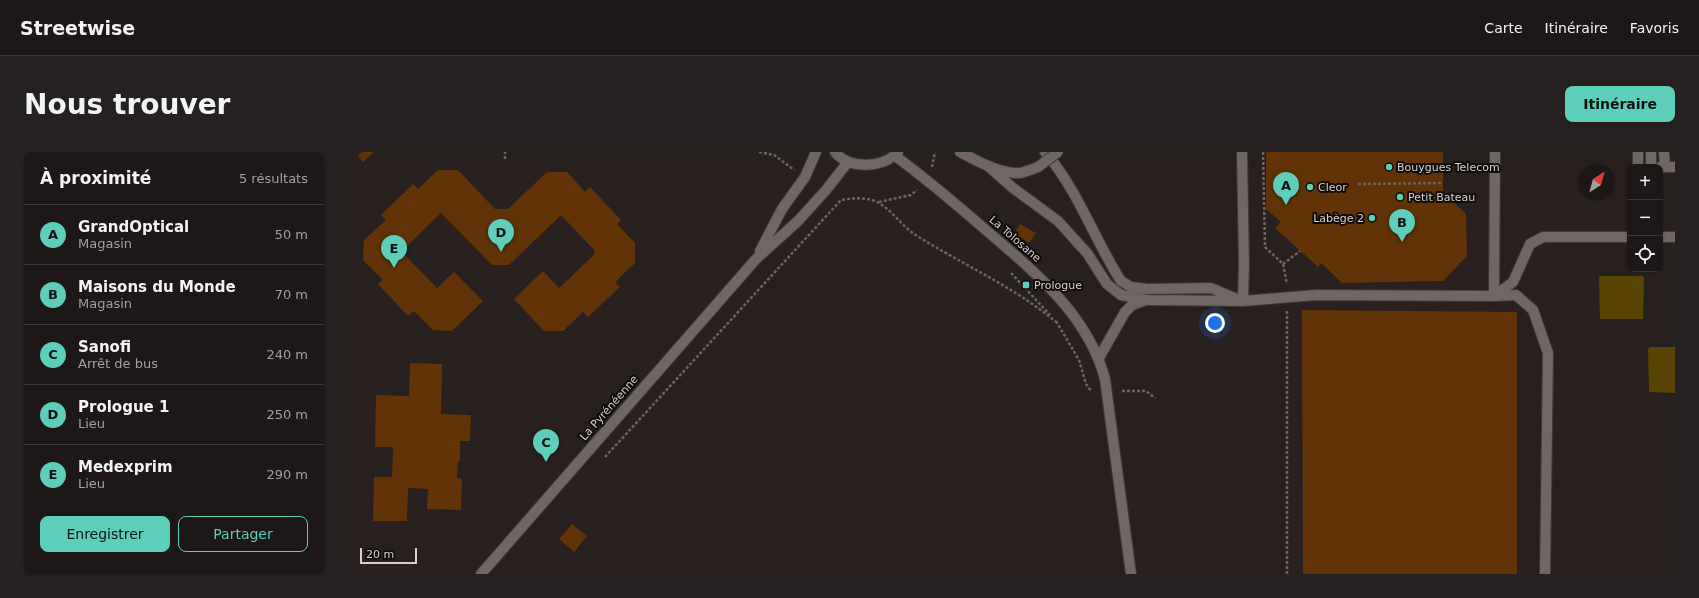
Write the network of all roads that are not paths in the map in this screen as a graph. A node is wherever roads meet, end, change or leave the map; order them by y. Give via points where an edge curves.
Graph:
1 (816, 152) edge
2 (835, 152) edge
3 (960, 152) edge
4 (1044, 152) edge
5 (1058, 152) edge
6 (1242, 152) edge
7 (1495, 152) edge
8 (1638, 152) edge
9 (1651, 152) edge
10 (1664, 152) edge
11 (896, 154) edge
12 (848, 162) junction
13 (1638, 164) edge
14 (1651, 164) edge
15 (1662, 164) edge
16 (988, 166) junction
17 (1663, 167) edge
18 (1675, 167) edge
19 (1627, 237) edge
20 (1663, 237) edge
21 (1675, 237) edge
22 (756, 259) junction
23 (1494, 296) junction
24 (1148, 300) junction
25 (1243, 301) junction
26 (1099, 358) junction
27 (1132, 573) edge
28 (480, 574) edge
29 (1545, 574) edge

1 - 22 street via 805,177 782,209
2 - 12 street
3 - 16 street
4 - 25 street via 1058,167 1081,205 1121,281 1131,287 1147,289 1211,288
5 - 16 street, bridge via 1038,167 1020,173
6 - 25 street
7 - 23 street
8 - 13 street
9 - 14 street
10 - 15 street
11 - 12 street via 874,165
11 - 26 street, La Tolosane via 1038,275 1075,317
12 - 22 street via 798,221
16 - 24 street via 1058,221 1087,253 1107,284 1121,295
17 - 18 street
19 - 23 street via 1543,237 1530,244 1513,282
20 - 21 street
22 - 28 street, La Pyrénéenne
23 - 25 street via 1324,295
23 - 29 street via 1516,295 1534,310 1548,353
24 - 25 street
24 - 26 street via 1132,305 1125,312
26 - 27 street, La Tolosane via 1107,392

